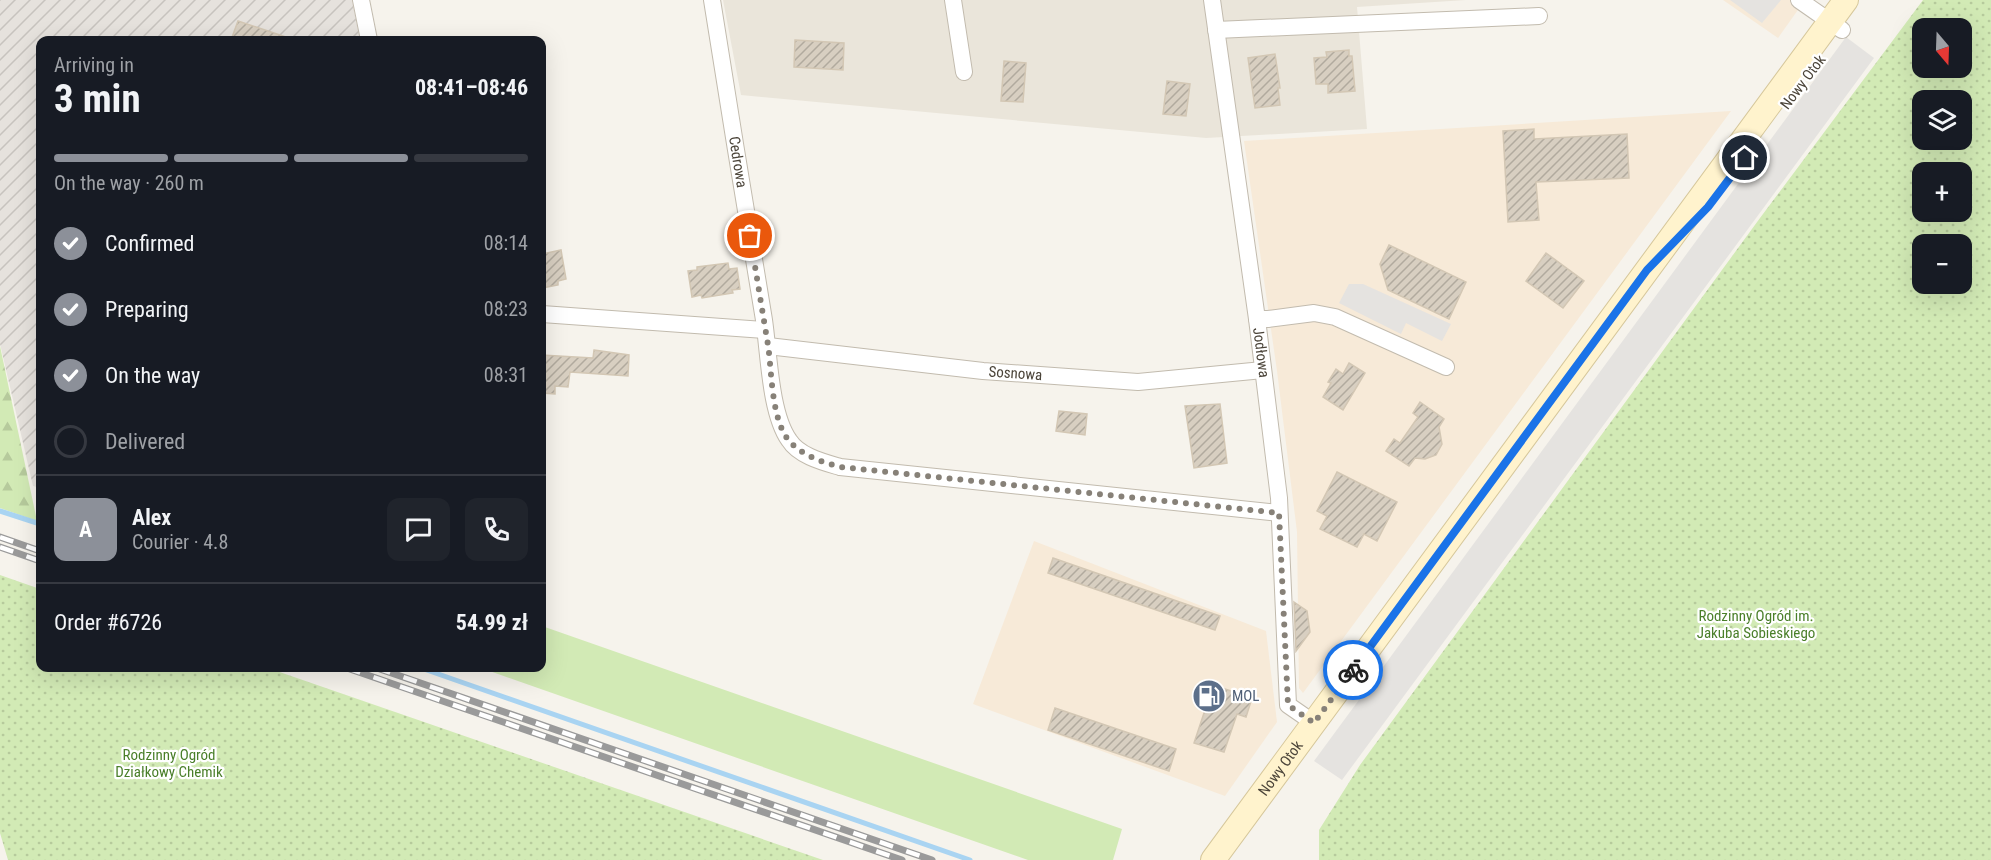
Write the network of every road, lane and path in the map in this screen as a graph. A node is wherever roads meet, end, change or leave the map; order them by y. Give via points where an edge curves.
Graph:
1 (361, 0) edge
2 (712, 0) edge
3 (953, 0) edge
4 (1212, 0) edge
5 (1799, 0) edge
6 (1846, 0) edge
7 (1862, 0) edge
8 (1539, 16) dead end
9 (1836, 26) junction
10 (1216, 30) junction
11 (368, 36) edge
12 (964, 72) dead end
13 (546, 314) edge
14 (1257, 319) junction
15 (766, 338) junction
16 (1446, 367) dead end
17 (1263, 370) junction
18 (1279, 513) junction
19 (1314, 723) junction
20 (1213, 860) edge

1 - 11 street
2 - 15 street, Cedrowa
3 - 12 street
4 - 10 street, Jodłowa
5 - 9 street
6 - 9 main road, Nowy Otok
7 - 9 main road, Nowy Otok
8 - 10 street
9 - 19 main road, Nowy Otok via 1647,270
10 - 14 street, Jodłowa
13 - 15 street, Sosnowa
14 - 16 street via 1314,313 1335,317
14 - 17 street, Jodłowa
15 - 17 street, Sosnowa via 983,370 1138,382
15 - 18 street, Cedrowa via 781,425 790,442 812,458 840,467
17 - 18 street, Jodłowa
18 - 19 street, Jodłowa via 1288,705
19 - 20 main road, Nowy Otok

